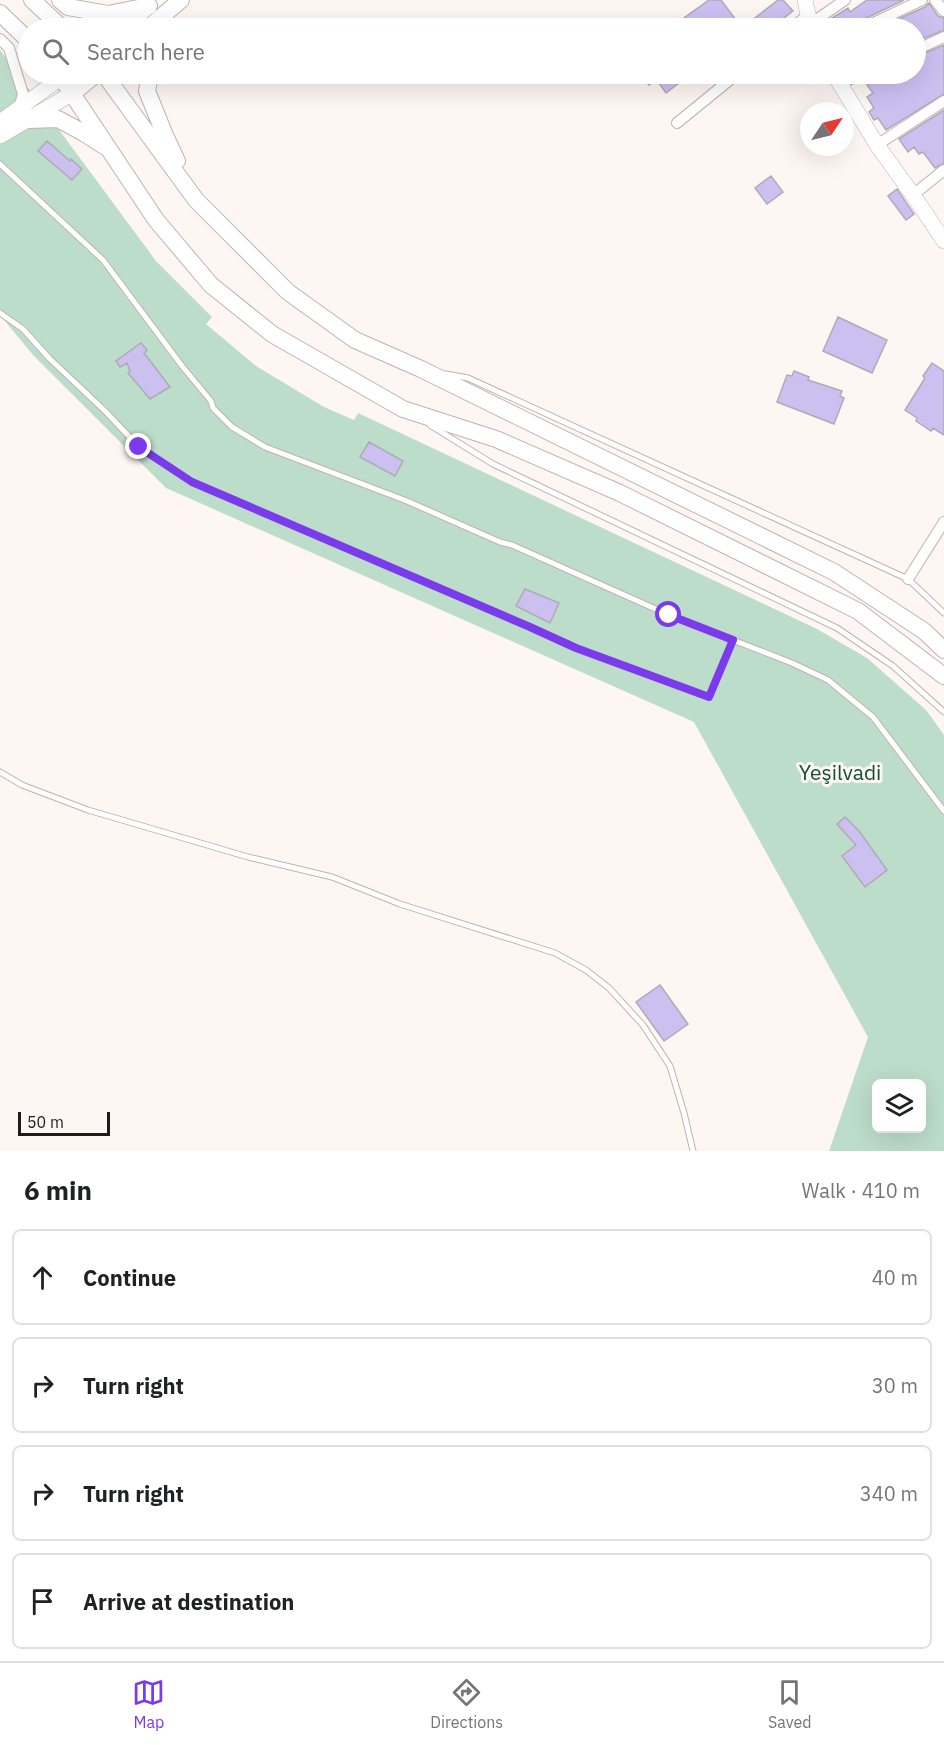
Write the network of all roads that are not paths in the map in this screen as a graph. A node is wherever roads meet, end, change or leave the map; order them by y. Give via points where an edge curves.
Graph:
1 (32, 0) edge
2 (60, 0) edge
3 (845, 0) edge
4 (922, 0) edge
5 (935, 0) edge
6 (152, 3) edge
7 (178, 3) edge
8 (944, 11) edge
9 (0, 13) edge
10 (810, 16) edge
11 (51, 18) edge
12 (133, 18) edge
13 (160, 18) edge
14 (170, 18) edge
15 (884, 18) edge
16 (18, 30) edge
17 (944, 37) edge
18 (0, 39) edge
19 (926, 45) edge
20 (18, 80) edge
21 (19, 84) edge
22 (53, 84) edge
23 (68, 84) edge
24 (84, 84) edge
25 (111, 84) edge
26 (148, 84) edge
27 (725, 84) edge
28 (840, 84) edge
29 (73, 93) junction
30 (944, 101) edge
31 (23, 114) junction
32 (0, 122) edge
33 (677, 123) dead end
34 (0, 136) edge
35 (877, 145) junction
36 (111, 150) junction
37 (0, 164) edge
38 (944, 170) edge
39 (913, 195) junction
40 (196, 200) junction
41 (943, 236) edge
42 (0, 313) edge
43 (421, 369) junction
44 (403, 409) junction
45 (944, 522) edge
46 (908, 579) junction
47 (944, 614) edge
48 (733, 640) junction
49 (944, 650) edge
50 (944, 676) edge
51 (944, 712) edge
52 (0, 772) edge
53 (944, 811) edge
54 (693, 1151) edge

1 - 11 main road
2 - 6 main road via 68,7 108,14
3 - 10 street
4 - 15 street
5 - 8 street
6 - 12 main road
7 - 13 main road
7 - 14 main road
9 - 16 main road
17 - 19 street
18 - 20 street via 9,48
21 - 31 street
22 - 31 street
23 - 29 main road
24 - 29 main road
25 - 40 main road
26 - 40 main road via 147,91 164,133
27 - 33 street
28 - 35 street
29 - 31 street
29 - 36 main road
30 - 35 street
31 - 32 street
31 - 34 street
31 - 36 main road via 58,119
35 - 39 street
36 - 44 main road via 156,220 211,285 272,334
37 - 48 lane via 103,260 213,408 232,427 265,447 407,501
38 - 39 street
39 - 41 street
40 - 43 main road via 288,292 356,340
42 - 48 lane via 23,329 139,447 192,482 576,648 709,697
43 - 46 lane via 468,378
43 - 49 main road via 834,572 924,631
44 - 50 main road via 496,439 620,493 858,611
44 - 51 lane via 493,464 837,628 893,666
45 - 46 street
46 - 47 lane
48 - 53 lane via 828,680 873,717
52 - 54 lane via 22,785 88,810 332,877 400,904 555,953 609,988 643,1025 670,1066

